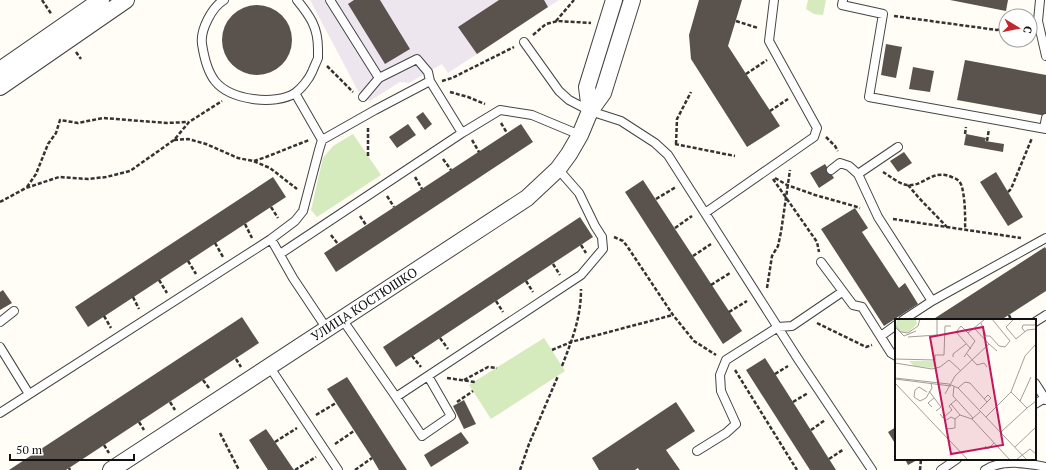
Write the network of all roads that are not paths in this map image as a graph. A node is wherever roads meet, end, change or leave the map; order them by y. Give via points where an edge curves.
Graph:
1 (101, 0) edge
2 (126, 0) edge
3 (224, 0) edge
4 (297, 0) edge
5 (330, 0) edge
6 (614, 0) edge
7 (632, 0) edge
8 (774, 0) edge
9 (842, 0) edge
10 (1040, 0) edge
11 (524, 42) road end
12 (1046, 56) edge
13 (0, 70) edge
14 (379, 78) junction
15 (431, 82) junction
16 (0, 86) edge
17 (295, 93) junction
18 (363, 97) dead end
19 (590, 111) junction
20 (1046, 118) edge
21 (1045, 128) edge
22 (462, 133) junction
23 (580, 135) junction
24 (321, 138) junction
25 (898, 147) dead end
26 (558, 169) junction
27 (831, 170) dead end
28 (858, 174) junction
29 (704, 211) junction
30 (1046, 238) edge
31 (271, 239) junction
32 (280, 254) junction
33 (821, 262) dead end
34 (842, 292) junction
35 (932, 301) junction
36 (14, 311) dead end
37 (1046, 315) edge
38 (342, 319) junction
39 (905, 319) edge
40 (1036, 321) edge
41 (0, 322) edge
42 (895, 326) edge
43 (778, 327) junction
44 (327, 328) junction
45 (882, 338) junction
46 (0, 347) edge
47 (895, 355) edge
48 (270, 366) junction
49 (428, 376) junction
50 (1036, 385) edge
51 (29, 394) junction
52 (396, 398) junction
53 (1045, 399) edge
54 (1036, 404) edge
55 (0, 413) edge
56 (697, 451) dead end
57 (956, 460) edge
58 (111, 462) edge
59 (1046, 467) edge
60 (338, 470) edge
61 (872, 470) edge
62 (941, 470) edge
63 (985, 470) edge

1 - 13 street
2 - 16 street
3 - 17 lane via 208,19 202,40 205,61 215,82 233,94 252,100 283,97
4 - 17 lane via 310,16 318,37 318,57 309,77
5 - 14 lane
6 - 19 street, УЛИЦА КОСТЮШКО via 587,87
7 - 19 street, УЛИЦА КОСТЮШКО via 603,93
8 - 29 lane via 769,41 817,128 814,137 790,155
9 - 21 lane via 842,5 883,14 868,97
10 - 12 lane via 1038,21
11 - 19 lane via 559,91 569,100
14 - 15 lane via 417,59 428,72
14 - 18 lane
15 - 22 lane
15 - 24 lane
17 - 24 lane
19 - 23 street, УЛИЦА КОСТЮШКО
19 - 29 lane via 621,121 655,143 668,155
20 - 21 lane
22 - 23 lane via 500,110 532,115
22 - 32 lane
23 - 26 street, УЛИЦА КОСТЮШКО
24 - 31 lane via 303,211 295,221
25 - 28 lane
26 - 38 street, УЛИЦА КОСТЮШКО via 527,198
26 - 49 lane via 579,192 602,237 603,249 581,275
27 - 28 lane via 845,164
28 - 35 lane via 878,217
29 - 43 lane
30 - 35 lane
31 - 32 lane
31 - 51 lane
32 - 44 lane
33 - 34 lane
34 - 43 lane via 792,326
34 - 45 lane via 852,306 862,308
35 - 39 lane
36 - 41 lane
37 - 40 lane
38 - 44 street, УЛИЦА КОСТЮШКО
38 - 52 lane
42 - 45 lane
43 - 56 lane via 728,360 720,375 721,391 736,424
43 - 61 lane
44 - 48 street, УЛИЦА КОСТЮШКО
45 - 47 lane
46 - 51 lane
48 - 58 street, УЛИЦА КОСТЮШКО
48 - 60 lane
49 - 52 lane
49 - 52 lane via 451,416 422,436
50 - 53 lane
51 - 55 lane
53 - 54 lane
57 - 62 lane
59 - 63 lane via 1031,464 999,464

